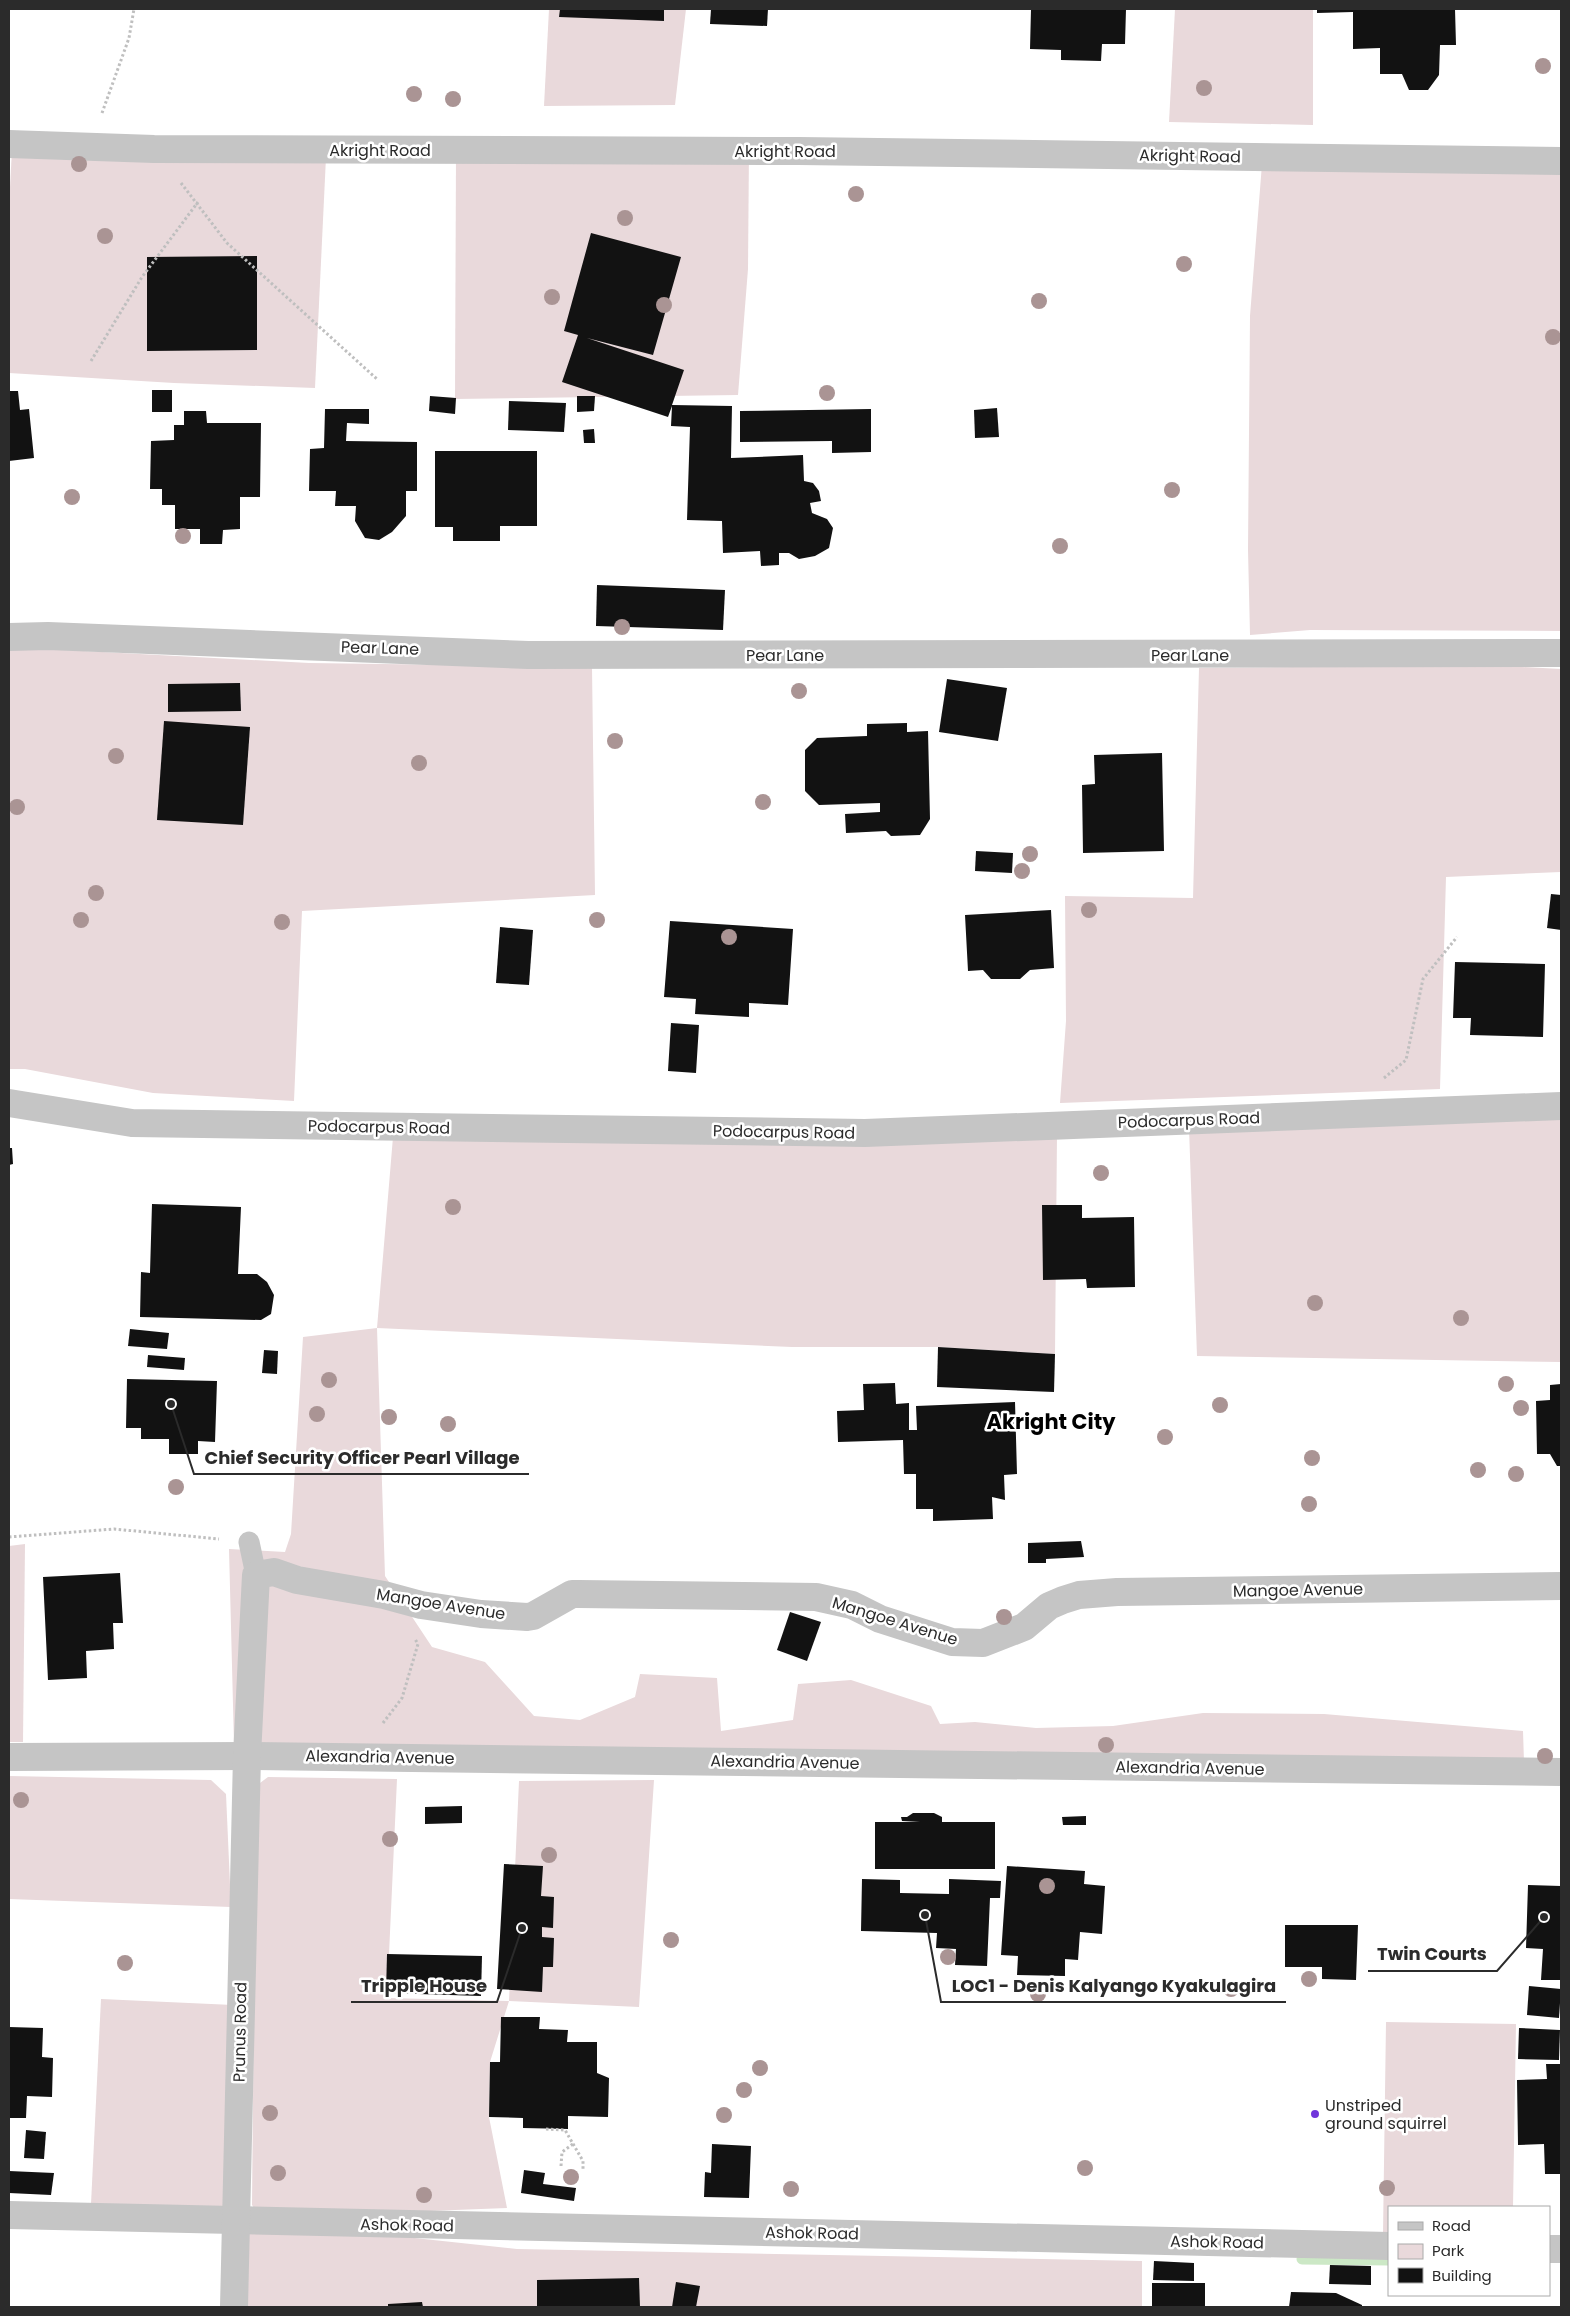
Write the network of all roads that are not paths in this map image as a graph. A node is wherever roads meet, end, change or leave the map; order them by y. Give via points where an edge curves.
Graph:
1 (9, 144) edge
2 (1561, 161) edge
3 (9, 637) edge
4 (1561, 653) edge
5 (9, 1103) edge
6 (1561, 1106) edge
7 (248, 1542) road end
8 (256, 1575) junction
9 (1561, 1586) edge
10 (247, 1756) junction
11 (9, 1757) edge
12 (1561, 1772) edge
13 (9, 2215) edge
14 (236, 2221) junction
15 (1388, 2246) edge
16 (234, 2307) edge

1 - 2 street, Akright Road via 154,149 799,150
3 - 4 street, Pear Lane via 58,636 528,654
5 - 6 street, Podocarpus Road via 132,1124 865,1133
7 - 8 lane
8 - 9 street, Mangoe Avenue via 274,1572 297,1580 421,1604 481,1614 527,1617 572,1594 816,1596 852,1605 880,1619 952,1642 983,1643 1024,1627 1049,1606 1078,1595
8 - 10 street, Prunus Road
10 - 11 street, Alexandria Avenue
10 - 12 street, Alexandria Avenue
10 - 14 street, Prunus Road
13 - 14 street, Ashok Road
14 - 15 street, Ashok Road
14 - 16 street, Prunus Road

